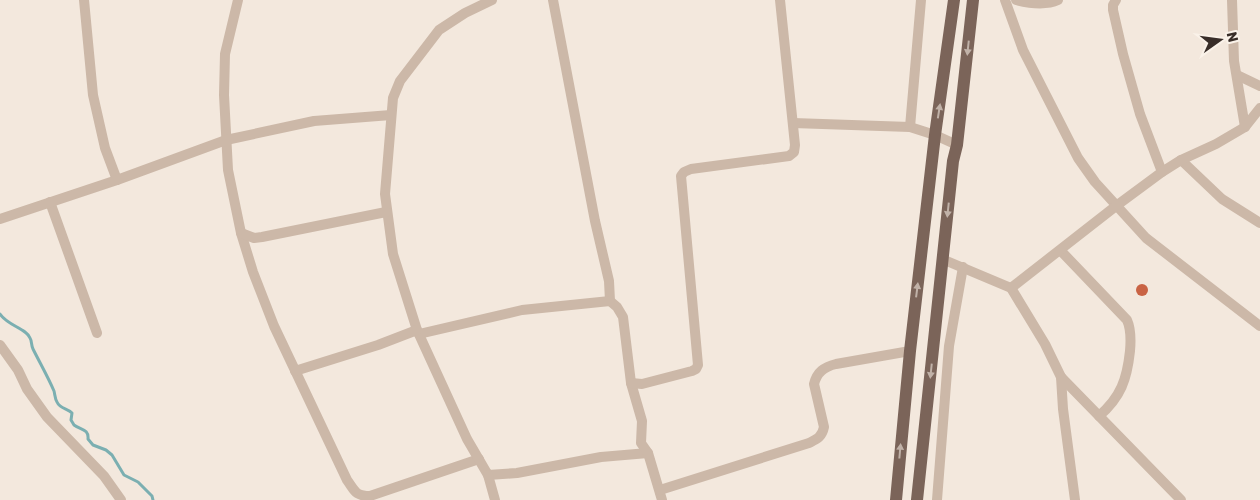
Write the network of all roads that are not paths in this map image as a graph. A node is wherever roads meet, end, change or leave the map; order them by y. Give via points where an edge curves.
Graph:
1 (84, 0) edge
2 (238, 0) edge
3 (492, 0) edge
4 (553, 0) edge
5 (780, 0) edge
6 (921, 0) edge
7 (954, 0) edge
8 (973, 0) edge
9 (1005, 0) edge
10 (1016, 0) edge
11 (1058, 0) edge
12 (1116, 0) edge
13 (1232, 0) edge
14 (1236, 75) junction
15 (1260, 86) edge
16 (1260, 108) edge
17 (391, 115) junction
18 (793, 123) junction
19 (910, 127) junction
20 (1245, 127) junction
21 (935, 135) junction
22 (226, 140) junction
23 (957, 145) junction
24 (1181, 160) junction
25 (1162, 172) junction
26 (117, 180) junction
27 (50, 202) junction
28 (1116, 206) junction
29 (386, 212) junction
30 (0, 219) edge
31 (1260, 223) edge
32 (241, 233) junction
33 (1060, 250) junction
34 (942, 259) junction
35 (963, 267) junction
36 (1011, 288) junction
37 (610, 301) junction
38 (1260, 326) edge
39 (418, 332) junction
40 (97, 333) dead end
41 (0, 346) edge
42 (910, 351) junction
43 (295, 371) junction
44 (1062, 377) junction
45 (631, 383) junction
46 (1099, 416) junction
47 (648, 453) junction
48 (479, 459) junction
49 (488, 475) junction
50 (661, 495) edge
51 (121, 500) edge
52 (495, 500) edge
53 (896, 500) edge
54 (917, 500) edge
55 (937, 500) edge
56 (1075, 500) edge
57 (1181, 500) edge

1 - 26 street via 93,95 105,148
2 - 22 street via 225,54
3 - 17 street via 465,12 439,30 400,81
4 - 37 street via 609,281
5 - 18 street
6 - 19 street
21 -> 7 main road
8 -> 23 main road
9 - 28 street via 1023,50 1078,158
10 - 11 street via 1038,3
12 - 25 street via 1112,10 1123,54 1140,114
13 - 14 street
14 - 15 street
14 - 20 street
16 - 20 street
17 - 22 street via 314,121
17 - 29 street via 384,194
18 - 19 street
18 - 45 street via 795,149 789,156 691,169 681,176 698,365 692,371 642,384
19 - 21 street
20 - 24 street
21 - 23 street
42 -> 21 main road
22 - 26 street
22 - 32 street via 228,170
23 -> 34 main road
24 - 25 street
24 - 31 street via 1222,199
25 - 28 street
26 - 27 street
27 - 30 street
27 - 40 street
28 - 33 street
28 - 38 street via 1146,238
29 - 32 street via 262,237
29 - 39 street via 392,254
32 - 43 street via 274,326
33 - 36 street
33 - 46 street via 1130,326 1127,373 1111,406
34 - 35 street
34 -> 54 main road
35 - 36 street
35 - 55 street via 949,346
36 - 44 street
37 - 39 street via 522,310
37 - 45 street via 623,317
39 - 43 street
39 - 48 street
41 - 51 street via 47,417 104,476
42 - 50 street via 836,364 820,371 814,384 824,427 819,438
53 -> 42 main road
43 - 48 street via 356,494 370,496
44 - 46 street
44 - 56 street
45 - 47 street via 642,421 641,443
46 - 57 street
47 - 49 street
47 - 50 street
48 - 49 street
49 - 52 street

